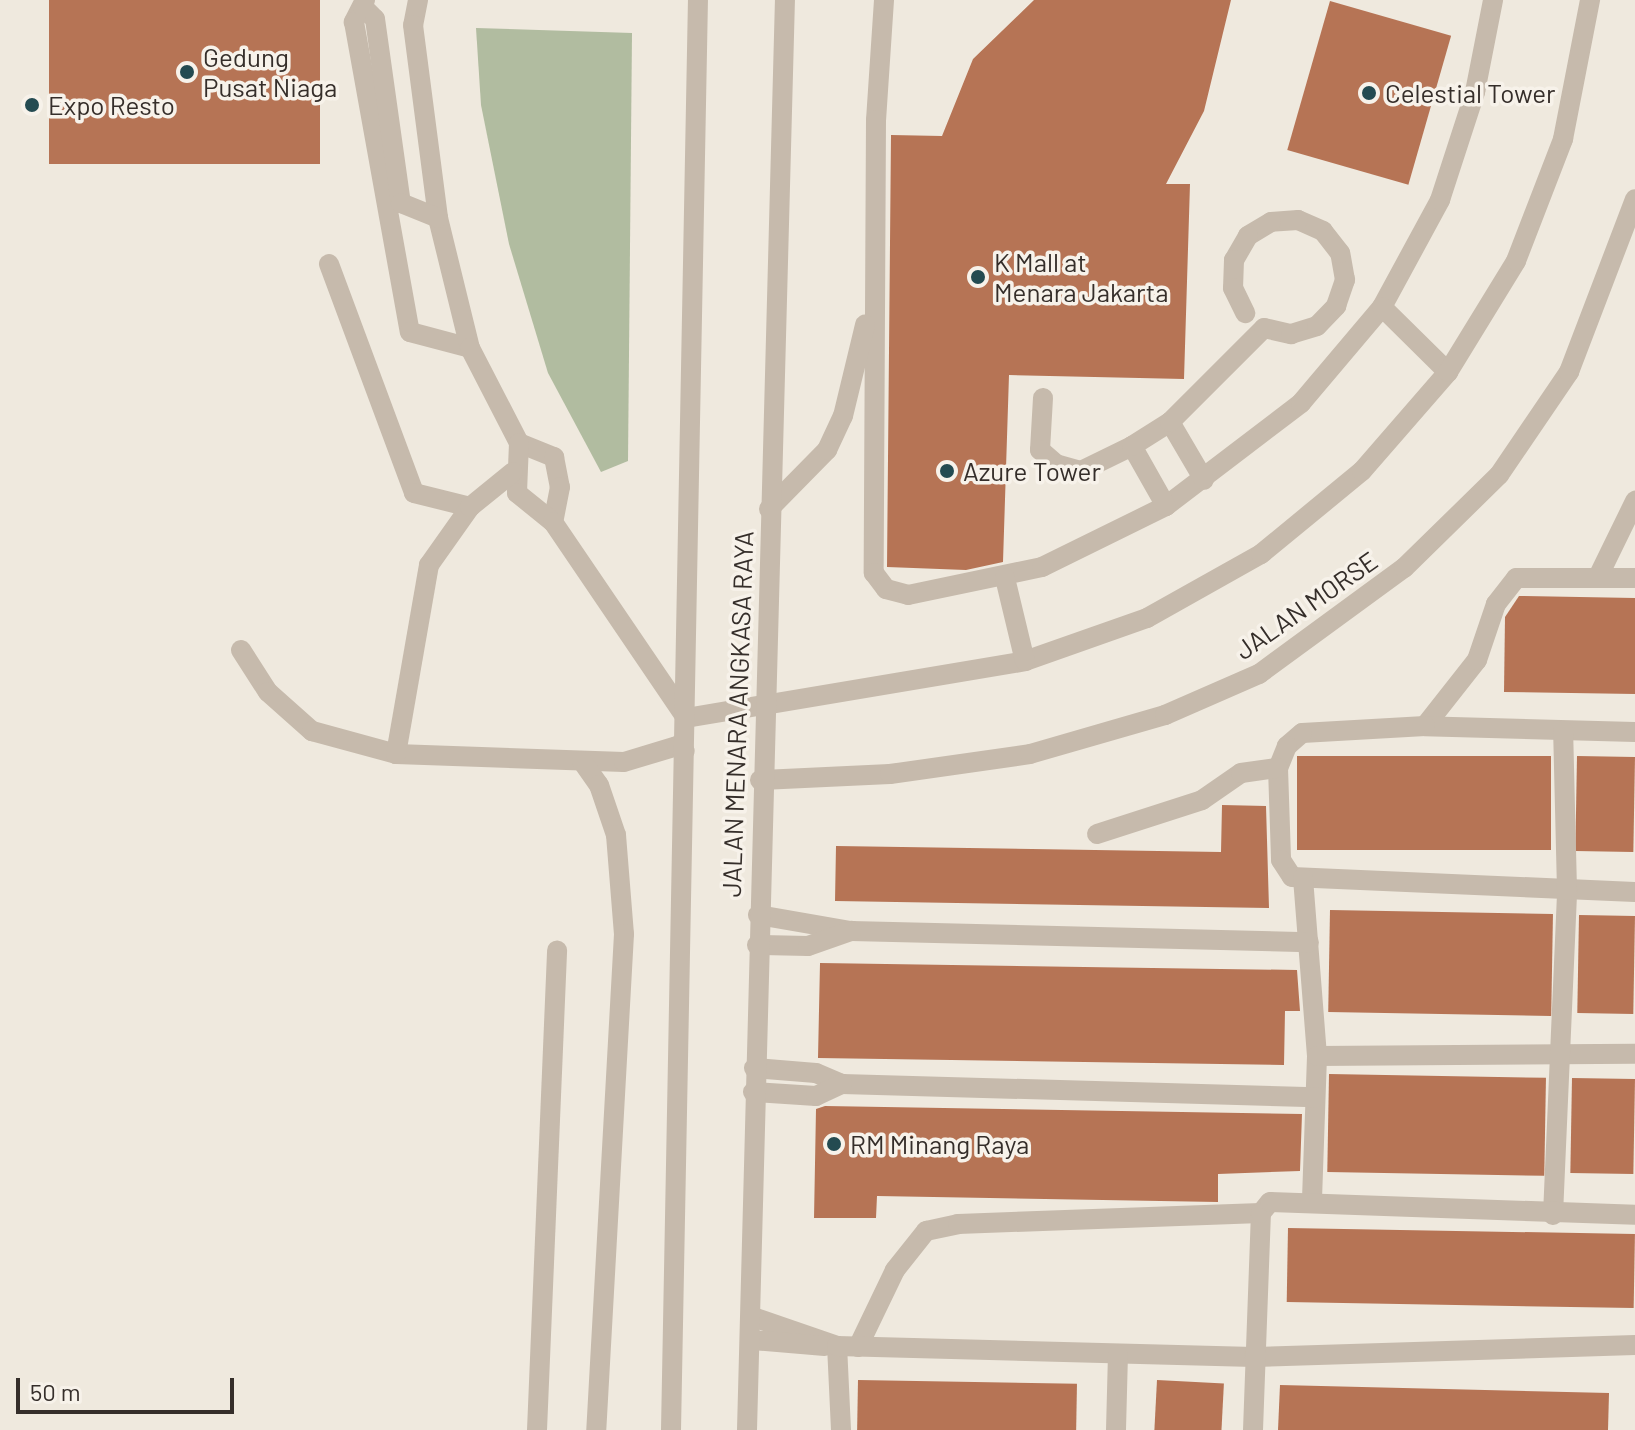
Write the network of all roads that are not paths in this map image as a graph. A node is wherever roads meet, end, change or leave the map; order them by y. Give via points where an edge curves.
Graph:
1 (418, 0) edge
2 (698, 0) edge
3 (785, 0) edge
4 (884, 0) edge
5 (1493, 0) edge
6 (1590, 0) edge
7 (364, 4) edge
8 (1635, 199) edge
9 (438, 218) junction
10 (329, 264) dead end
11 (875, 270) junction
12 (1382, 307) junction
13 (1245, 313) dead end
14 (470, 348) junction
15 (1448, 372) junction
16 (1043, 398) dead end
17 (1170, 422) junction
18 (519, 443) junction
19 (1132, 446) junction
20 (513, 472) junction
21 (1204, 480) junction
22 (1635, 501) edge
23 (1166, 506) junction
24 (470, 507) junction
25 (769, 509) junction
26 (553, 522) junction
27 (1598, 577) junction
28 (1005, 578) junction
29 (1635, 578) edge
30 (241, 650) dead end
31 (1025, 661) junction
32 (763, 700) junction
33 (686, 718) junction
34 (1425, 726) junction
35 (1563, 731) junction
36 (1635, 732) edge
37 (685, 751) junction
38 (396, 754) junction
39 (582, 761) junction
40 (1278, 768) junction
41 (760, 780) junction
42 (1097, 834) dead end
43 (1303, 878) junction
44 (1567, 890) junction
45 (1635, 892) edge
46 (758, 915) junction
47 (851, 931) junction
48 (1309, 942) junction
49 (757, 945) junction
50 (557, 950) dead end
51 (1635, 1054) edge
52 (1317, 1056) junction
53 (1559, 1058) junction
54 (754, 1068) junction
55 (842, 1084) junction
56 (753, 1092) junction
57 (1315, 1097) junction
58 (1312, 1202) junction
59 (1261, 1213) junction
60 (1553, 1215) junction
61 (1635, 1215) edge
62 (753, 1317) junction
63 (752, 1340) junction
64 (1635, 1345) edge
65 (837, 1346) junction
66 (858, 1347) junction
67 (1118, 1355) junction
68 (1254, 1357) junction
69 (537, 1430) edge
70 (596, 1430) edge
71 (671, 1430) edge
72 (747, 1430) edge
73 (841, 1430) edge
74 (1116, 1430) edge
75 (1253, 1430) edge

1 - 9 street via 413,25
2 - 33 street, JALAN MENARA ANGKASA RAYA
3 - 25 street, JALAN MENARA ANGKASA RAYA
4 - 11 street
5 - 12 street via 1475,92 1440,200
6 - 15 street via 1563,139 1516,261
7 - 9 street via 375,19 401,203
7 - 14 street via 354,22 410,332
8 - 41 street, JALAN MORSE via 1569,372 1499,475 1404,568 1259,674 1165,715 1030,754 917,772
9 - 14 street
10 - 24 street via 414,493
11 - 25 street via 843,416 827,450
11 - 28 street via 874,573 886,589 908,595
12 - 15 street
12 - 21 street via 1301,403
13 - 17 street via 1233,288 1234,260 1248,236 1271,222 1298,220 1323,231 1340,253 1345,280 1336,306 1304,330 1264,328
14 - 18 street
15 - 31 street via 1362,471 1261,554 1147,618
16 - 19 street via 1040,450 1056,464 1081,471
17 - 19 street
17 - 21 street
18 - 20 street
18 - 26 street via 554,457 560,487
19 - 23 street
20 - 24 street
20 - 26 street via 517,493
21 - 23 street
22 - 27 street
23 - 28 street via 1042,567
24 - 38 street via 429,565
25 - 32 street, JALAN MENARA ANGKASA RAYA
26 - 33 street
27 - 29 street
27 - 34 street via 1516,578 1496,604 1477,660
28 - 31 street
30 - 38 street via 268,692 312,731
31 - 32 street
32 - 33 street
32 - 41 street, JALAN MENARA ANGKASA RAYA
33 - 37 street, JALAN MENARA ANGKASA RAYA
34 - 35 street
34 - 40 street via 1302,733 1287,746
35 - 36 street
35 - 44 street
37 - 39 street via 677,746 624,762
37 - 71 street, JALAN MENARA ANGKASA RAYA
38 - 39 street
39 - 70 street via 599,785 616,835 624,934
40 - 42 street via 1241,773 1202,800
40 - 43 street via 1281,860 1285,873
41 - 46 street, JALAN MENARA ANGKASA RAYA
43 - 44 street
43 - 48 street
44 - 45 street
44 - 53 street
46 - 47 street
46 - 49 street, JALAN MENARA ANGKASA RAYA
47 - 48 street
47 - 49 street via 808,946
48 - 52 street
49 - 54 street, JALAN MENARA ANGKASA RAYA
50 - 69 street
51 - 53 street
52 - 53 street
52 - 57 street
53 - 60 street
54 - 55 street via 805,1071
54 - 56 street, JALAN MENARA ANGKASA RAYA
55 - 56 street via 816,1096
55 - 57 street
56 - 62 street, JALAN MENARA ANGKASA RAYA
57 - 58 street
58 - 59 street via 1270,1202
58 - 60 street
59 - 66 street via 958,1224 926,1231 895,1270
59 - 68 street
60 - 61 street
62 - 63 street, JALAN MENARA ANGKASA RAYA
62 - 65 street
63 - 65 street
63 - 72 street, JALAN MENARA ANGKASA RAYA
64 - 68 street
65 - 66 street
65 - 73 street
66 - 67 street
67 - 68 street
67 - 74 street
68 - 75 street

